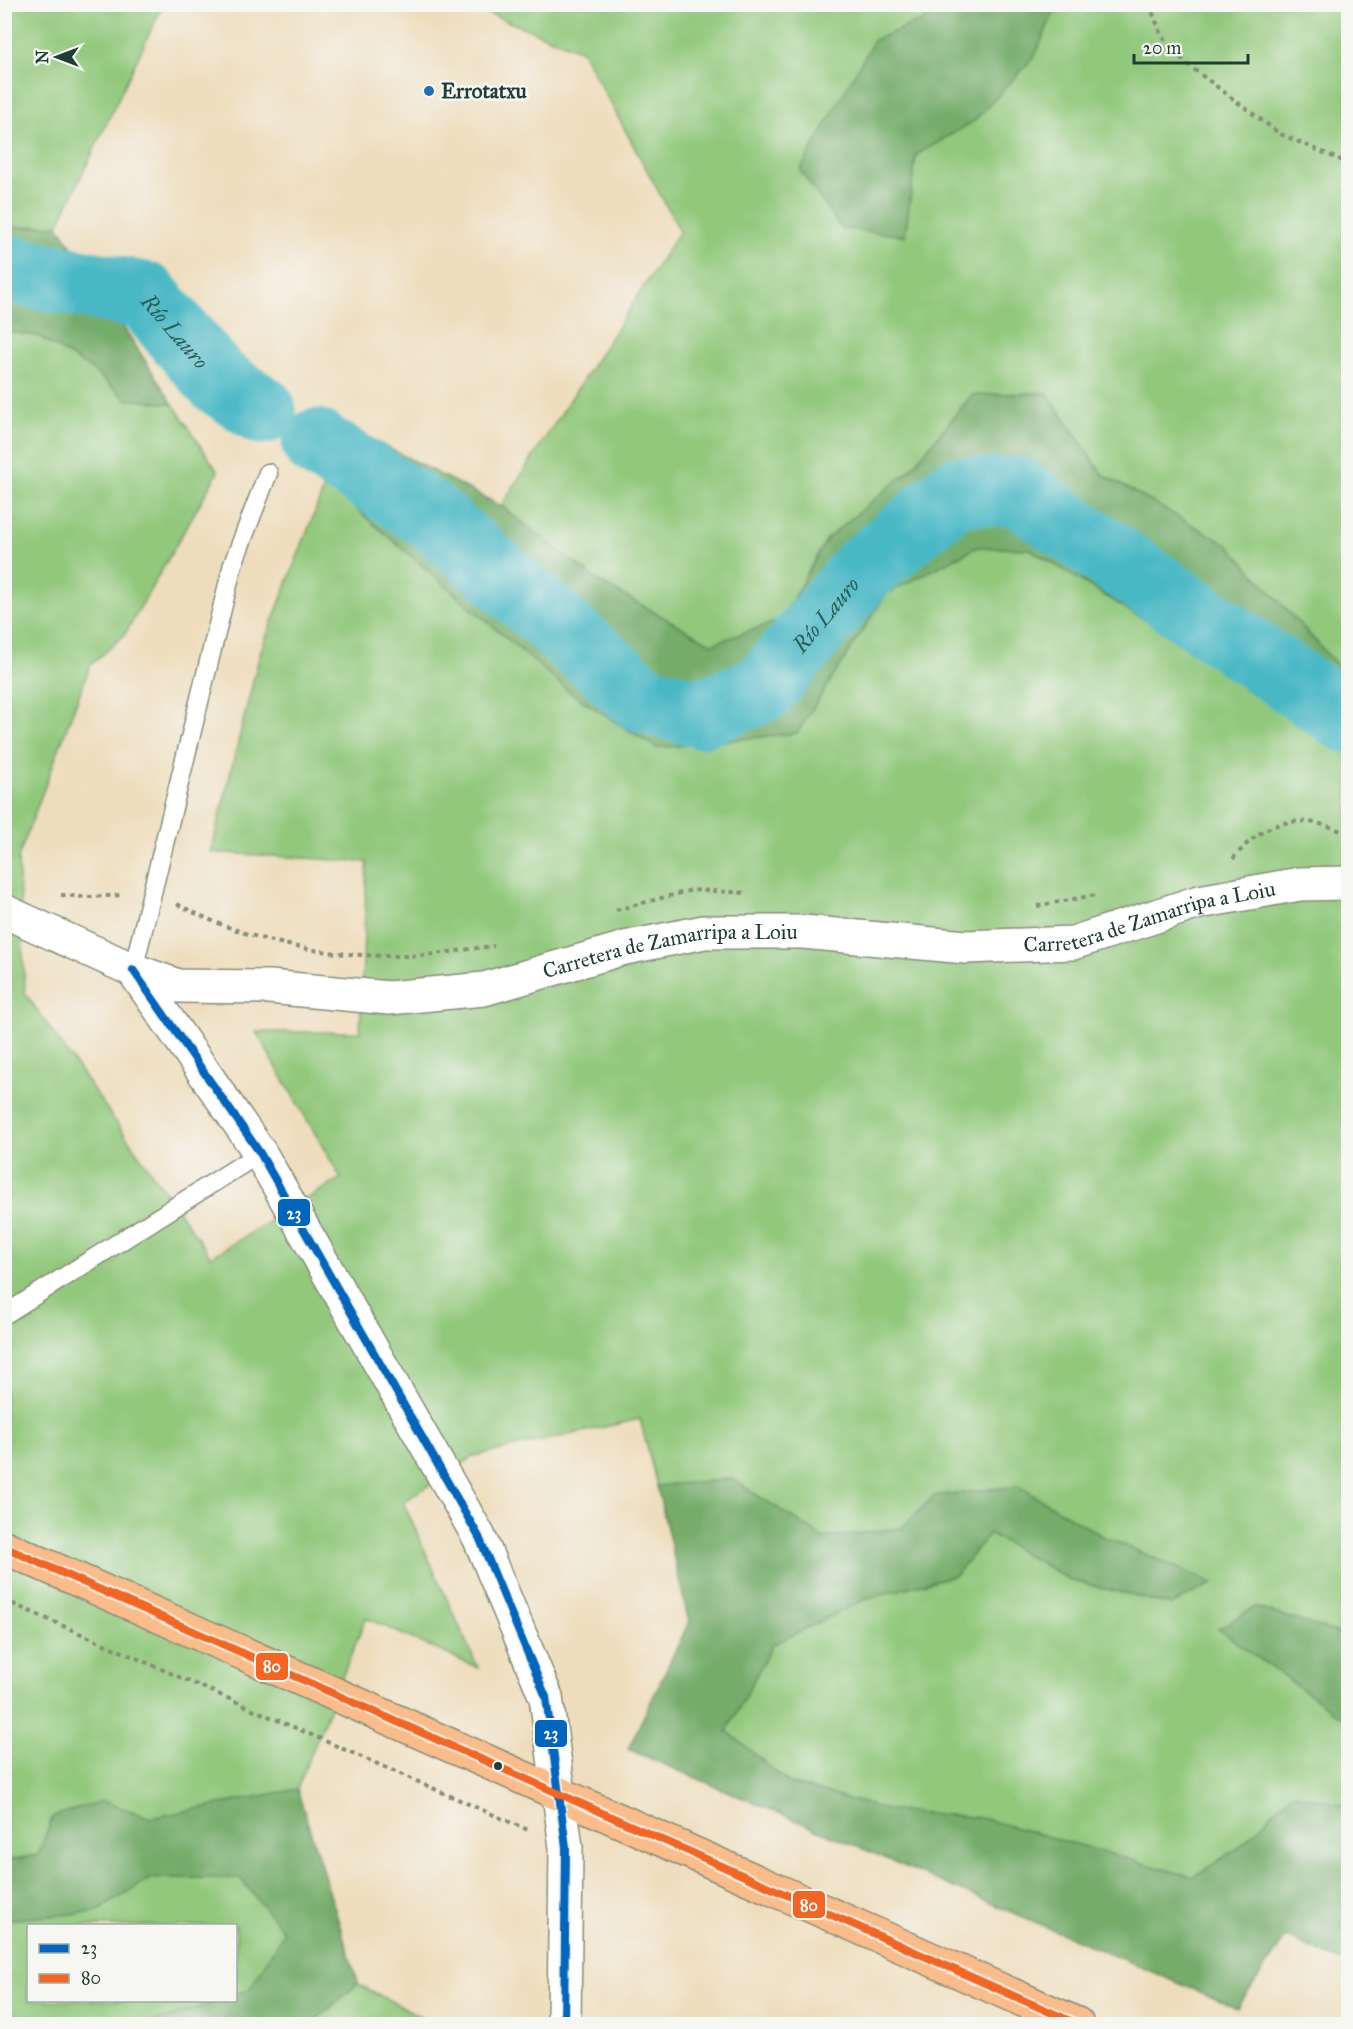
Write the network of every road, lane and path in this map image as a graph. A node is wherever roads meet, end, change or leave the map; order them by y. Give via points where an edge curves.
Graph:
1 (1149, 4) edge
2 (1348, 163) edge
3 (268, 473) dead end
4 (1348, 884) edge
5 (4, 911) edge
6 (133, 970) junction
7 (260, 1153) junction
8 (4, 1315) edge
9 (4, 1547) edge
10 (4, 1600) edge
11 (559, 1791) junction
12 (566, 1847) junction
13 (564, 2025) edge
14 (1077, 2025) edge

1 - 2 path via 1162,36 1184,62 1280,134
3 - 6 lane via 233,564
4 - 6 street, Carretera de Zamarripa a Loiu via 1300,885 1198,902 1073,943 966,947 803,932 704,933 625,948 484,989 389,998 269,987 178,986
5 - 6 street, Carretera de Zamarripa a Loiu
6 - 7 street
7 - 8 lane
7 - 11 street via 479,1537 546,1697
9 - 11 main road
10 - 12 path
11 - 12 street
11 - 14 main road
12 - 13 street

